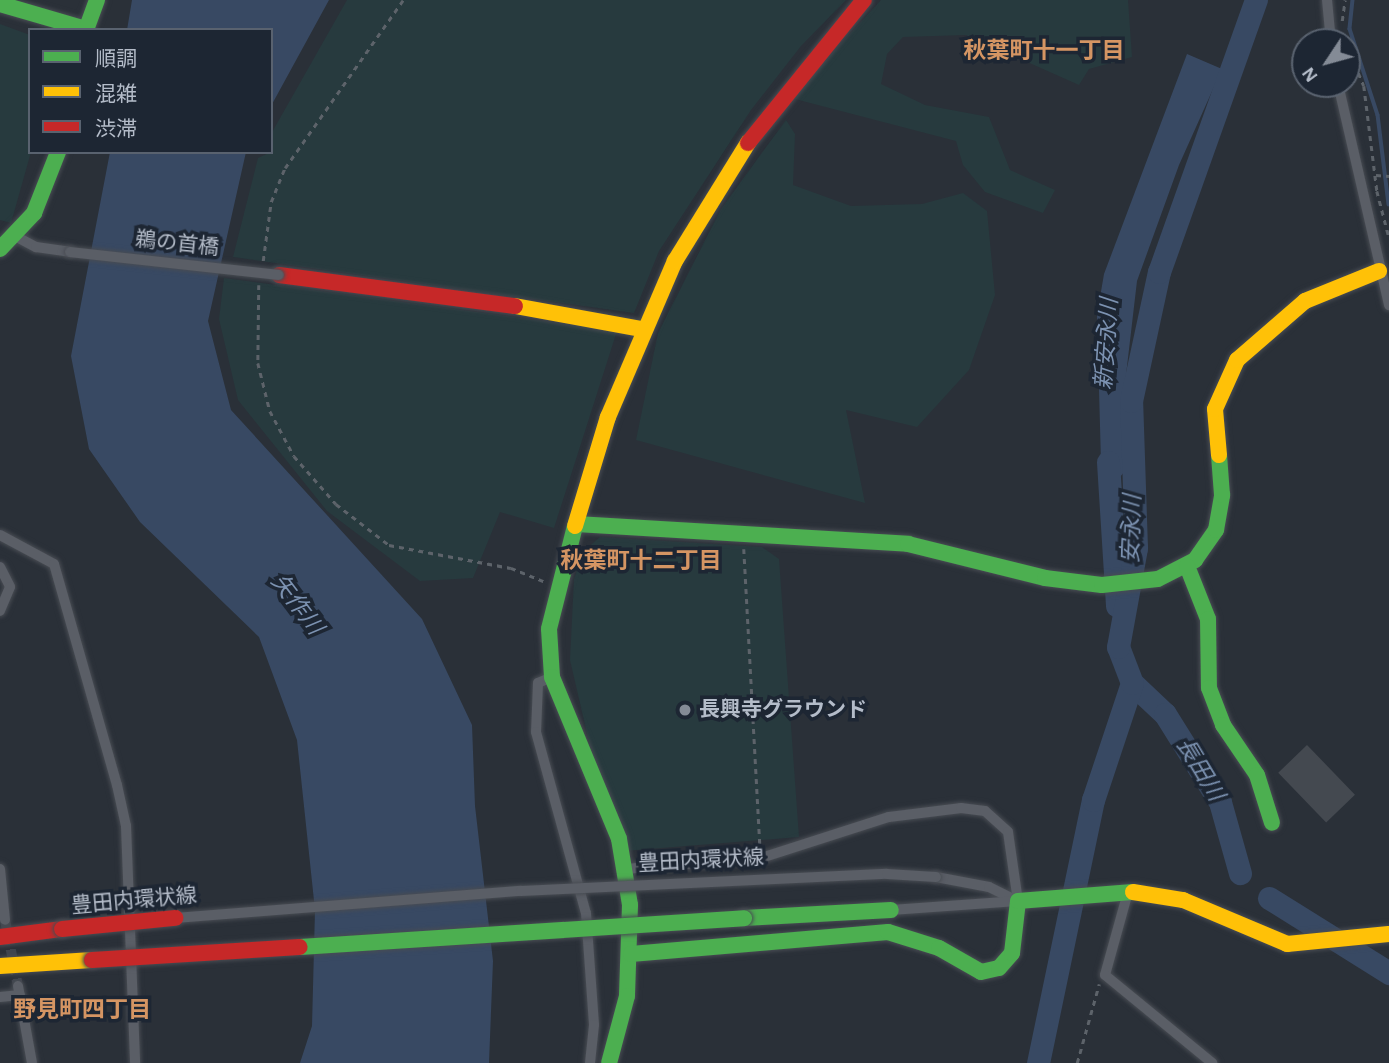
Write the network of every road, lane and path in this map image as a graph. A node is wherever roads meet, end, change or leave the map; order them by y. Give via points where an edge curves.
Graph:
1 (97, 0) edge
2 (402, 0) edge
3 (864, 0) edge
4 (1326, 0) edge
5 (1345, 0) edge
6 (0, 4) edge
7 (83, 28) edge
8 (86, 28) edge
9 (1329, 28) edge
10 (1346, 28) edge
11 (1361, 79) edge
12 (1341, 98) edge
13 (57, 154) edge
14 (1375, 175) junction
15 (1389, 176) edge
16 (15, 236) junction
17 (1389, 237) edge
18 (0, 249) edge
19 (1379, 271) junction
20 (279, 275) joint
21 (1389, 305) edge
22 (642, 329) junction
23 (576, 524) junction
24 (0, 535) edge
25 (743, 560) dead end
26 (1187, 566) junction
27 (0, 568) edge
28 (556, 586) junction
29 (0, 611) edge
30 (552, 677) junction
31 (1272, 823) dead end
32 (761, 850) dead end
33 (0, 869) edge
34 (625, 869) junction
35 (1128, 892) junction
36 (1018, 901) junction
37 (891, 910) joint
38 (3, 915) edge
39 (175, 918) joint
40 (1389, 933) edge
41 (0, 937) edge
42 (631, 954) junction
43 (0, 966) edge
44 (1105, 975) junction
45 (0, 997) edge
46 (32, 1063) edge
47 (135, 1063) edge
48 (590, 1063) edge
49 (609, 1063) edge
50 (1077, 1063) edge
51 (1212, 1063) edge

1 - 8 street
2 - 28 path via 313,124 271,202 255,313 258,363 270,411 294,456 336,504 389,545 511,568
3 - 22 street via 762,121 675,261
4 - 9 street
5 - 10 path
6 - 7 street
11 - 14 path
12 - 19 street
13 - 16 street via 34,213
14 - 15 path
14 - 17 path
16 - 18 street
16 - 20 street, 鵜の首橋, bridge via 36,247
19 - 21 street
19 - 26 street via 1306,301 1246,350 1226,376 1215,409 1219,518 1204,551
20 - 22 street via 568,313
22 - 23 street
23 - 26 street via 908,544 1045,578 1102,585 1144,582
23 - 28 street
24 - 47 street via 54,564 117,785 126,826
25 - 32 path
26 - 31 street via 1208,619 1209,688 1223,725 1257,775
27 - 29 street via 10,587
28 - 30 street via 549,629
30 - 34 street via 614,825
30 - 48 street via 538,683 536,732 586,913 594,1025
33 - 38 street
34 - 36 street via 761,858 889,817 961,808 985,811 1008,832
34 - 42 street
35 - 36 street, 豊田内環状線
35 - 40 street, 豊田内環状線 via 1183,900 1287,944
35 - 44 street
36 - 37 street
36 - 39 street, 豊田内環状線, bridge via 989,887 887,874 522,891
36 - 42 street via 1012,953 999,968 981,972 939,948 888,932
37 - 43 street, bridge
39 - 41 street, 豊田内環状線, bridge
42 - 49 street via 627,996
44 - 50 path via 1095,991
44 - 51 street
45 - 46 street via 19,991

